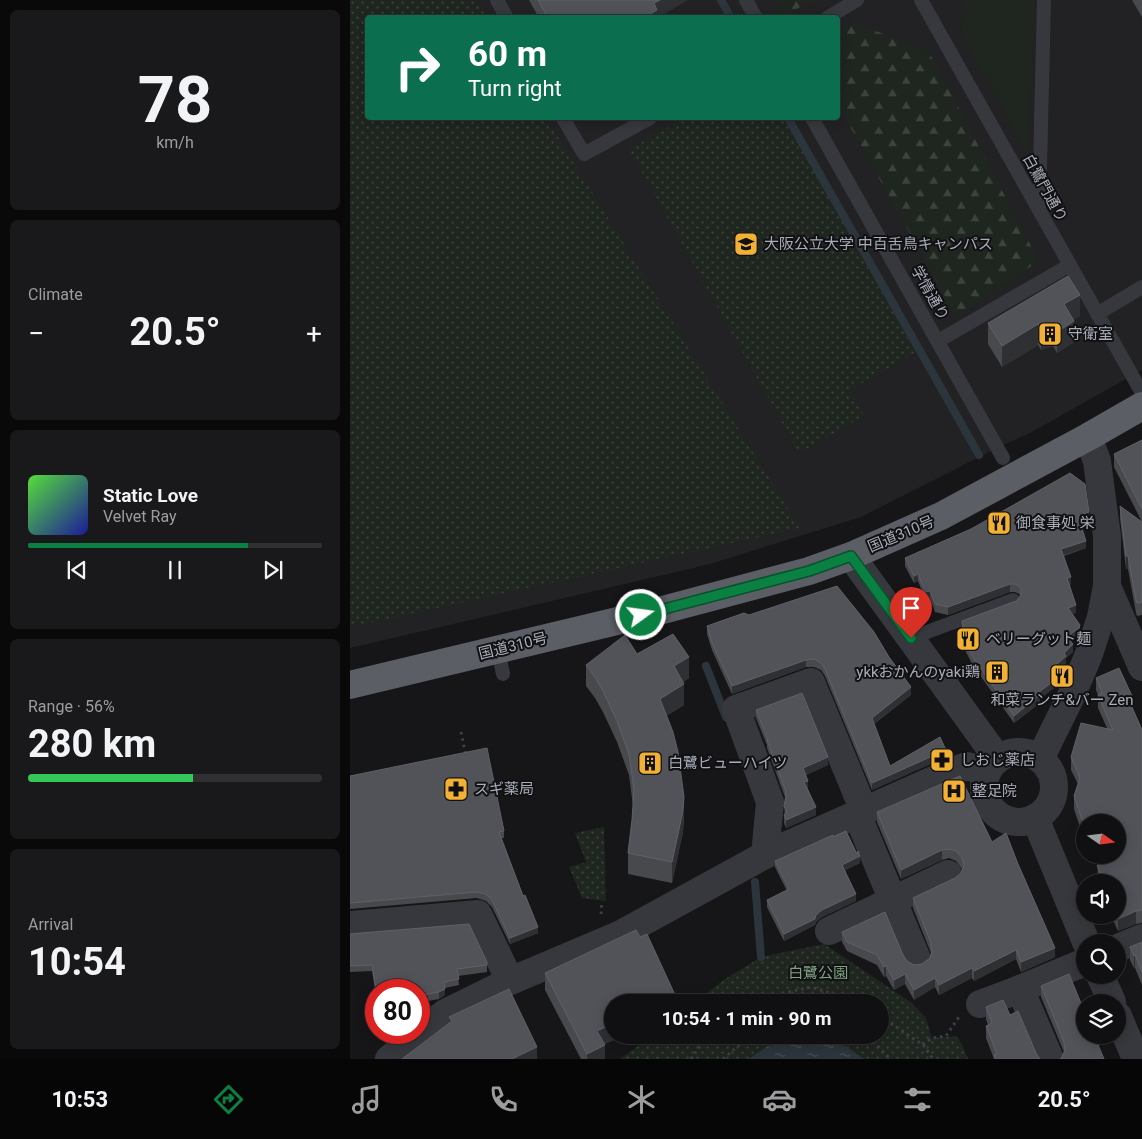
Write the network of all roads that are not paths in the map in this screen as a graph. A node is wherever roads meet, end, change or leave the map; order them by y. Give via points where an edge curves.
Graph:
1 (497, 0) edge
2 (746, 0) edge
3 (857, 0) edge
4 (921, 0) edge
5 (1044, 0) edge
6 (505, 15) edge
7 (754, 15) edge
8 (832, 15) edge
9 (564, 120) edge
10 (646, 120) edge
11 (813, 120) edge
12 (1039, 210) junction
13 (1070, 265) junction
14 (1142, 287) edge
15 (1097, 314) junction
16 (938, 341) junction
17 (1142, 392) edge
18 (1142, 406) edge
19 (1088, 437) junction
20 (1004, 458) dead end
21 (851, 556) junction
22 (1107, 586) junction
23 (1013, 600) edge
24 (911, 638) junction
25 (1142, 667) edge
26 (350, 685) edge
27 (1040, 759) junction
28 (993, 766) junction
29 (860, 812) junction
30 (1035, 818) junction
31 (765, 856) junction
32 (948, 874) dead end
33 (893, 901) junction
34 (350, 925) edge
35 (829, 931) dead end
36 (1083, 934) edge
37 (1142, 938) edge
38 (1126, 945) edge
39 (917, 959) dead end
40 (1076, 966) edge
41 (510, 981) junction
42 (1020, 989) junction
43 (980, 1004) road end
44 (1126, 1035) edge
45 (389, 1059) edge
46 (1050, 1059) edge
47 (1136, 1059) edge

1 - 6 lane
2 - 7 lane
3 - 8 lane
4 - 12 lane, 白鷺門通り
5 - 12 lane
9 - 10 lane via 584,154
11 - 16 lane, 学情通り
12 - 13 lane, 白鷺門通り
13 - 15 lane, 白鷺門通り
13 - 16 lane
14 - 15 lane
15 - 17 lane, 白鷺門通り
16 - 20 lane, 学情通り
18 - 19 highway, 国道310号
19 - 21 highway, 国道310号 via 941,516
19 - 22 street via 1097,461 1104,507
21 - 24 street
21 - 26 highway, 国道310号 via 809,571 659,611 501,662
22 - 25 street
22 - 27 street via 1089,654
23 - 24 lane
24 - 28 street
27 - 28 street via 1022,752 1013,753
27 - 30 street via 1048,768 1054,790 1044,811
28 - 29 street via 967,766
28 - 30 street via 984,782 984,793 994,812 1014,822
29 - 31 street
29 - 31 street via 811,682 736,709 770,802
29 - 33 street
30 - 36 street
31 - 41 street via 619,935 578,945
32 - 33 street
33 - 35 street
33 - 39 street
34 - 41 street via 478,914
37 - 38 street
40 - 42 street
41 - 45 street via 445,1014
42 - 43 street
42 - 46 street
44 - 47 street

